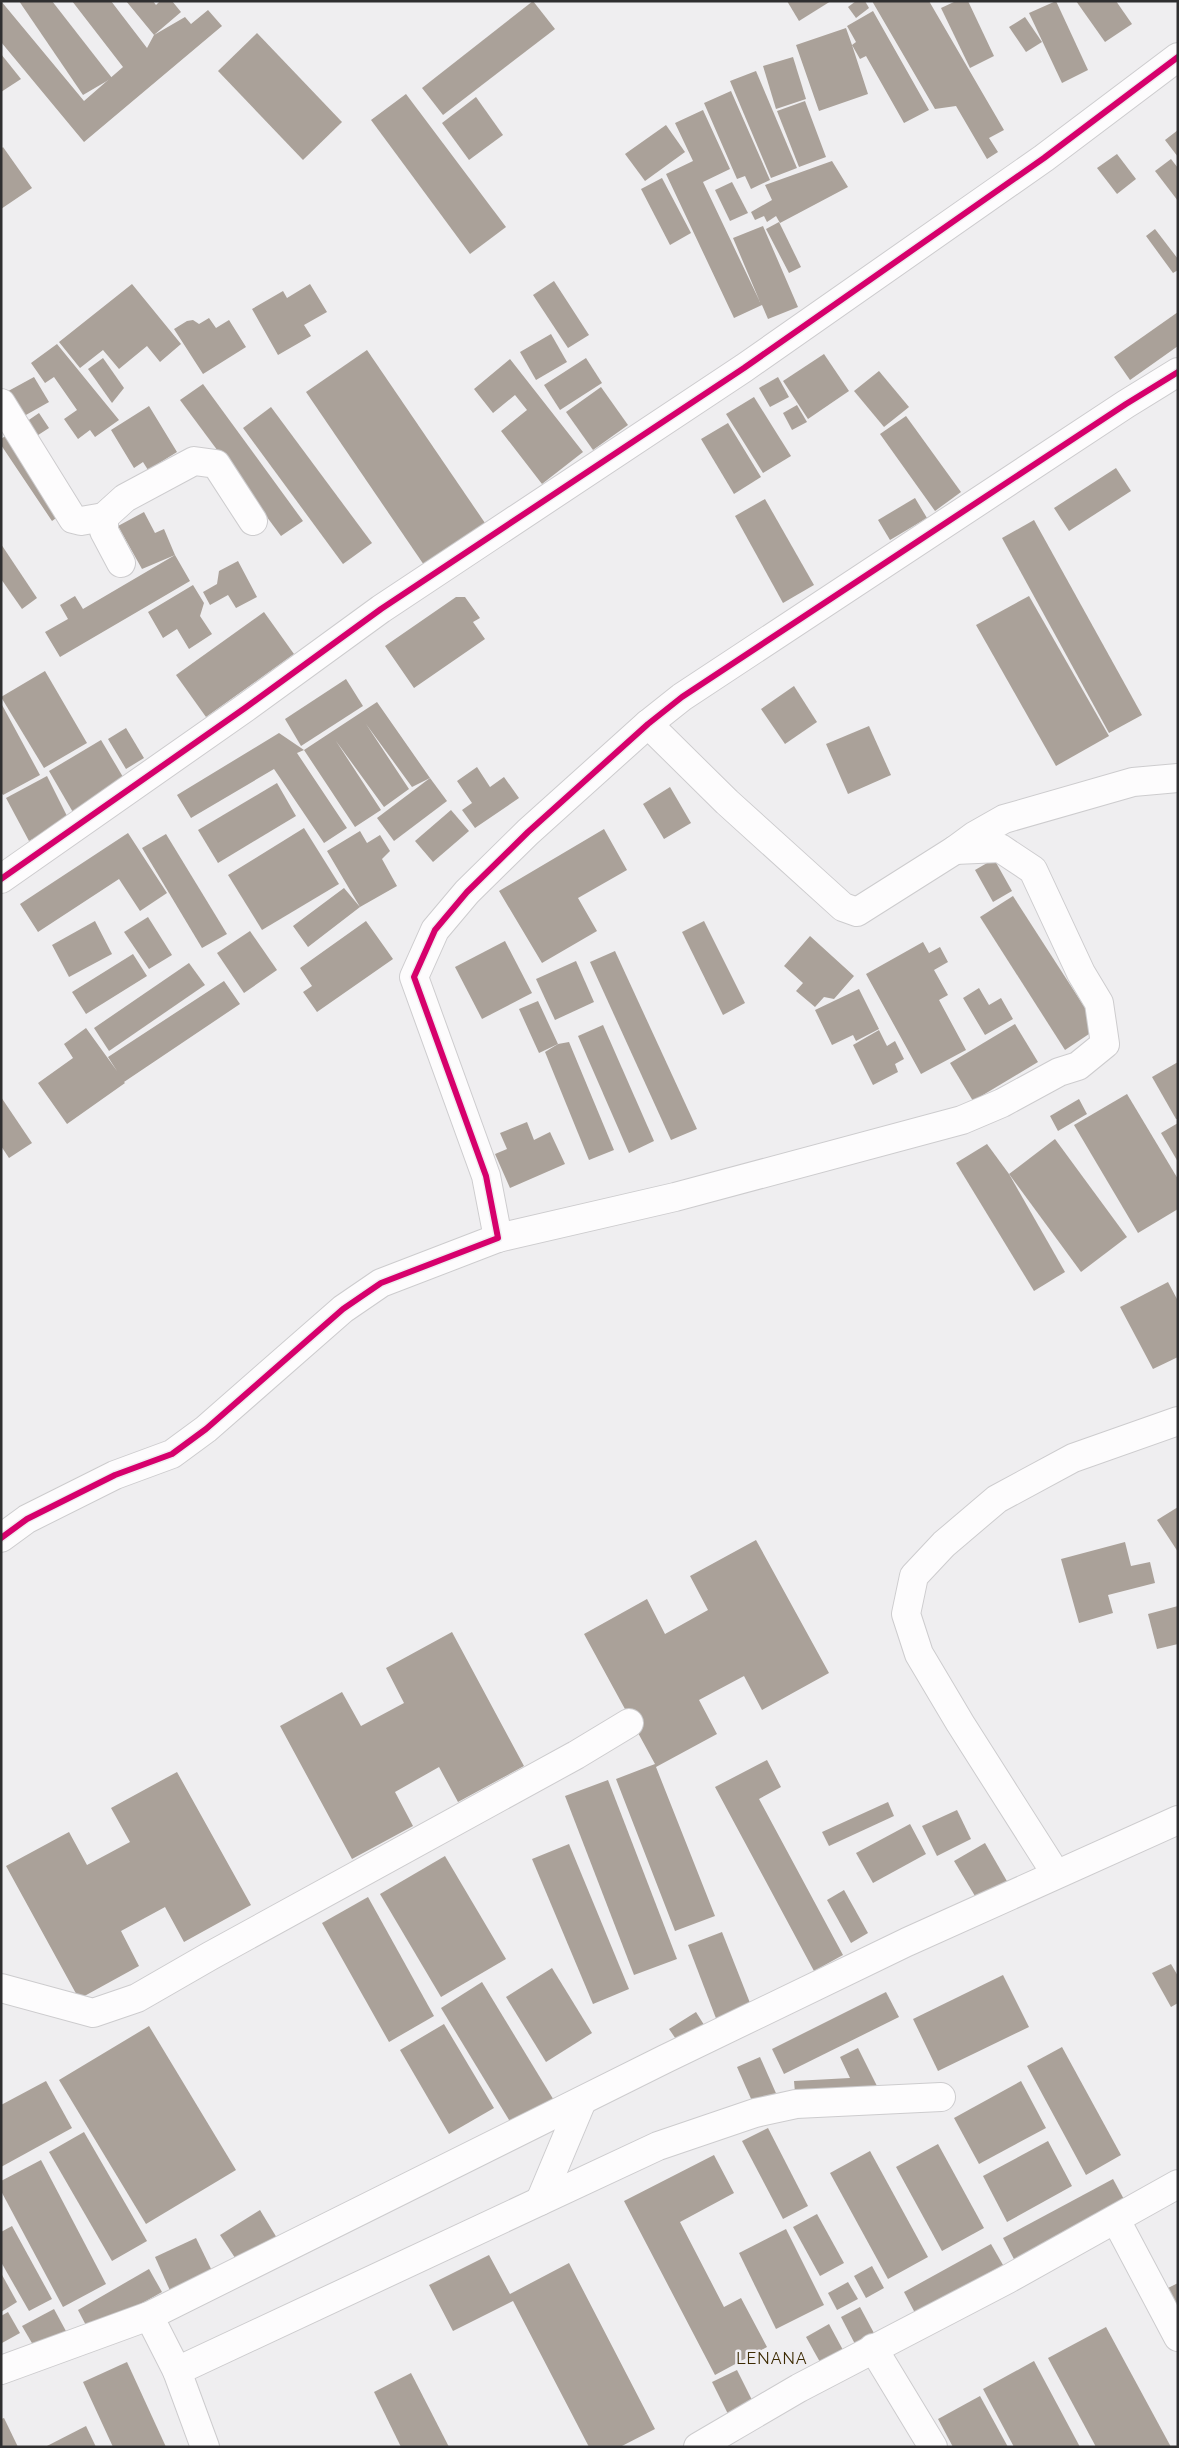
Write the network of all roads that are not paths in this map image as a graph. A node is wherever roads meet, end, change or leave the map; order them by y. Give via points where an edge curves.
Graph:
1 (1178, 57) edge
2 (1178, 372) edge
3 (1, 403) edge
4 (104, 517) junction
5 (253, 520) dead end
6 (121, 563) dead end
7 (648, 724) junction
8 (1178, 778) edge
9 (955, 850) junction
10 (1, 879) edge
11 (498, 1238) junction
12 (1178, 1421) edge
13 (1, 1538) edge
14 (630, 1723) dead end
15 (1178, 1820) edge
16 (1056, 1874) junction
17 (1, 1988) edge
18 (941, 2097) dead end
19 (582, 2102) junction
20 (1178, 2184) edge
21 (540, 2201) junction
22 (1116, 2220) junction
23 (149, 2316) junction
24 (1178, 2337) edge
25 (873, 2348) junction
26 (1, 2370) edge
27 (177, 2371) junction
28 (205, 2447) edge
29 (698, 2447) edge
30 (932, 2447) edge

1 - 10 street via 1044,158 735,374 382,609
2 - 7 street via 770,636
3 - 4 street via 73,519 81,521
4 - 5 street via 125,498 194,461 216,464
4 - 6 street via 104,530
7 - 9 street via 727,802 843,907 857,912
7 - 11 street via 467,892 435,930 414,977 486,1176
8 - 9 street via 1133,782 1004,819
9 - 11 street via 1000,848 1033,870 1081,973 1099,1003 1105,1044 1078,1066 1058,1072 1002,1103 962,1120 675,1197
11 - 13 street via 381,1283 343,1309 206,1429 172,1454 115,1475 62,1501 27,1519
12 - 16 street via 1073,1458 997,1499 944,1544 914,1576 906,1614 919,1654
14 - 17 street via 137,1998 93,2013
15 - 16 street
16 - 19 street via 907,1942
18 - 21 street via 796,2104 755,2113 658,2146
19 - 21 street
19 - 23 street
20 - 22 street
21 - 27 street
22 - 24 street
22 - 25 street
23 - 26 street
23 - 27 street
25 - 29 street
25 - 30 street
27 - 28 street

